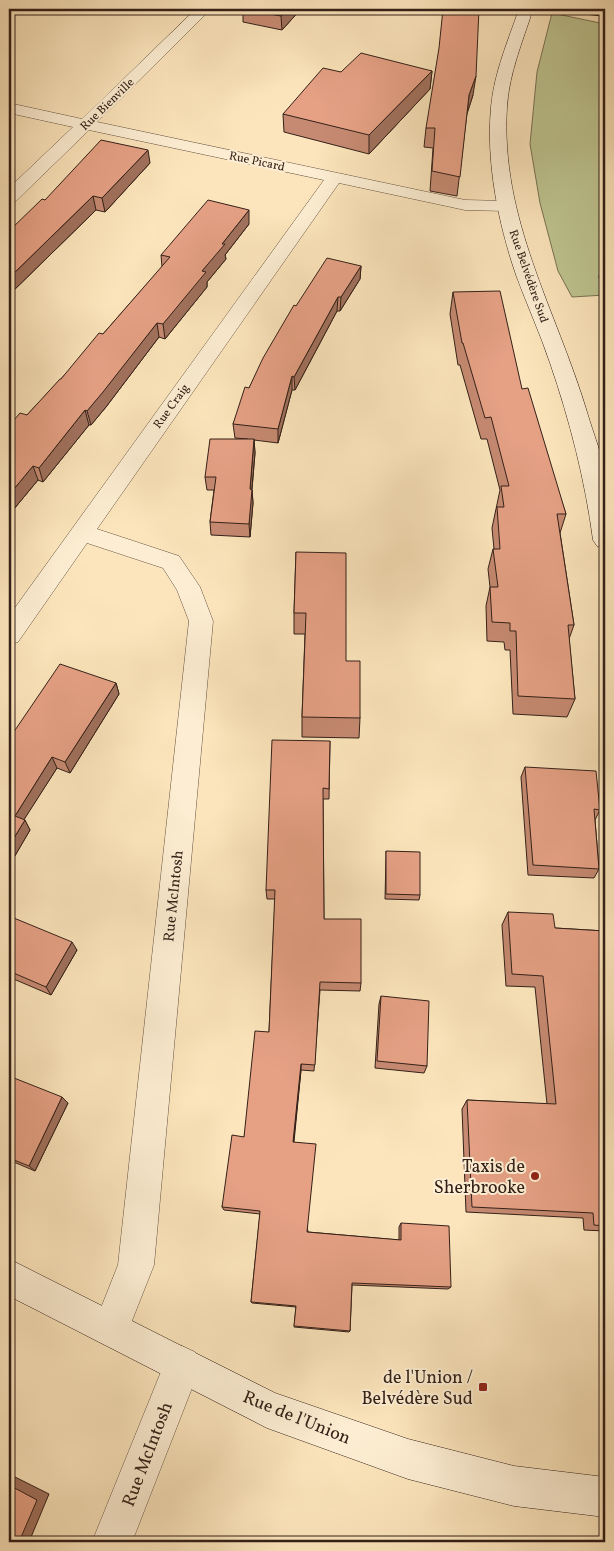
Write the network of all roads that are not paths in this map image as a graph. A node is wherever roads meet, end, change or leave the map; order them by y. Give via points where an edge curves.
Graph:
1 (204, 9) edge
2 (526, 9) edge
3 (9, 108) edge
4 (86, 124) junction
5 (334, 178) junction
6 (9, 198) edge
7 (506, 206) junction
8 (81, 532) junction
9 (605, 540) edge
10 (9, 635) edge
11 (9, 1277) edge
12 (111, 1328) junction
13 (182, 1365) junction
14 (605, 1498) edge
15 (112, 1542) edge

1 - 4 street, Rue Bienville
2 - 7 street, Rue Belvédère Sud via 499,106 498,155
3 - 4 street, Rue Picard
4 - 5 street, Rue Picard
4 - 6 street, Rue Bienville
5 - 7 street, Rue Picard via 464,205
5 - 8 street, Rue Craig
7 - 9 street, Rue Belvédère Sud via 522,262 585,440
8 - 10 street, Rue Craig
8 - 12 street, Rue McIntosh via 171,562 188,587 201,621 136,1265
11 - 12 street, Rue de l'Union
12 - 13 street, Rue de l'Union
13 - 14 street, Rue de l'Union via 268,1409 408,1460 514,1486
13 - 15 street, Rue McIntosh

